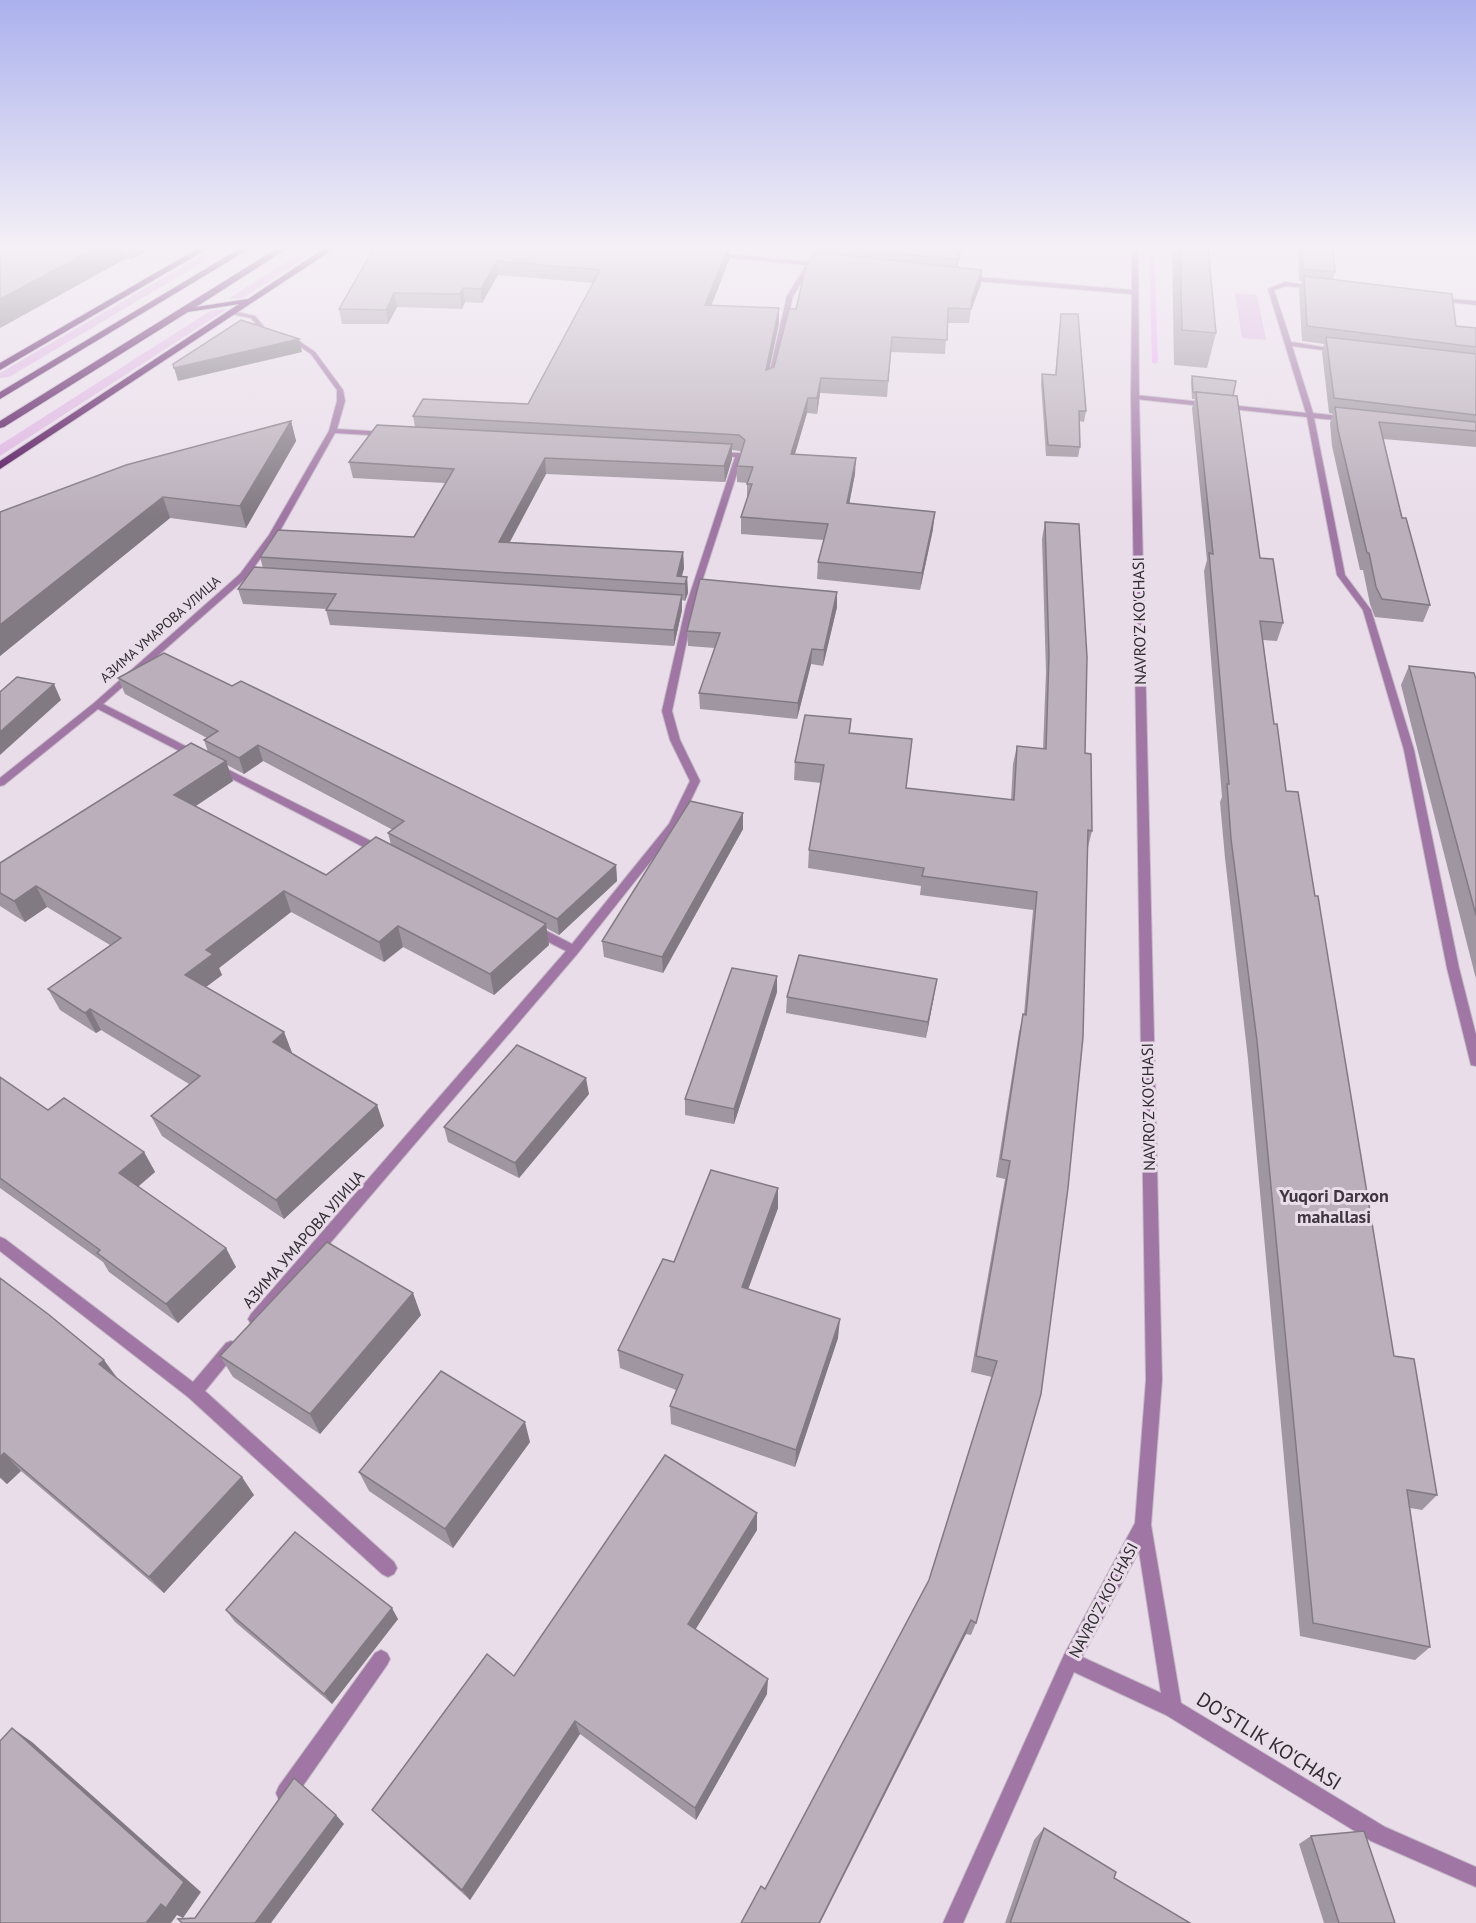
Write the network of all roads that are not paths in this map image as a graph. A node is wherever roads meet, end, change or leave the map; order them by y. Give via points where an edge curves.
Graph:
1 (54, 336) edge
2 (100, 336) edge
3 (143, 336) edge
4 (198, 336) edge
5 (281, 336) edge
6 (780, 336) edge
7 (1135, 336) edge
8 (1285, 336) edge
9 (1288, 344) junction
10 (1347, 351) edge
11 (0, 367) edge
12 (38, 373) junction
13 (769, 382) edge
14 (0, 383) edge
15 (0, 396) edge
16 (1135, 397) junction
17 (1310, 415) junction
18 (1358, 420) edge
19 (0, 425) edge
20 (333, 431) junction
21 (405, 435) edge
22 (703, 453) edge
23 (0, 466) edge
24 (243, 576) junction
25 (255, 577) edge
26 (97, 705) junction
27 (0, 783) edge
28 (394, 858) edge
29 (521, 923) edge
30 (574, 950) junction
31 (1476, 1061) edge
32 (0, 1244) edge
33 (194, 1392) junction
34 (1143, 1525) junction
35 (388, 1568) dead end
36 (381, 1659) dead end
37 (1070, 1661) junction
38 (1173, 1708) junction
39 (276, 1806) edge
40 (1476, 1877) edge
41 (952, 1923) edge

1 - 11 highway
2 - 12 highway
3 - 19 highway
4 - 23 highway
5 - 20 street, АЗИМА УМАРОВА УЛИЦА via 313,353 340,390
6 - 13 street
7 - 16 street, NAVRO'Z KO'CHASI
8 - 9 street
9 - 10 street
9 - 17 street
12 - 14 highway
12 - 15 highway
16 - 17 street
16 - 34 street, NAVRO'Z KO'CHASI via 1154,1380
17 - 18 street
17 - 31 street via 1341,575 1367,610 1408,750
20 - 21 street
20 - 24 street, АЗИМА УМАРОВА УЛИЦА via 273,536
22 - 30 street, АЗИМА УМАРОВА УЛИЦА via 739,455 685,605 667,711 675,740 695,781 674,825
24 - 25 street, АЗИМА УМАРОВА УЛИЦА
24 - 26 street, АЗИМА УМАРОВА УЛИЦА
26 - 27 street, АЗИМА УМАРОВА УЛИЦА
26 - 28 street, АЗИМА УМАРОВА УЛИЦА
29 - 30 street
30 - 33 street, АЗИМА УМАРОВА УЛИЦА
32 - 33 street
33 - 35 street
34 - 37 street, NAVRO'Z KO'CHASI
34 - 38 street, DO'STLIK KO'CHASI
36 - 39 street
37 - 38 street
37 - 41 street, NAVRO'Z KO'CHASI
38 - 40 street, DO'STLIK KO'CHASI via 1378,1834

